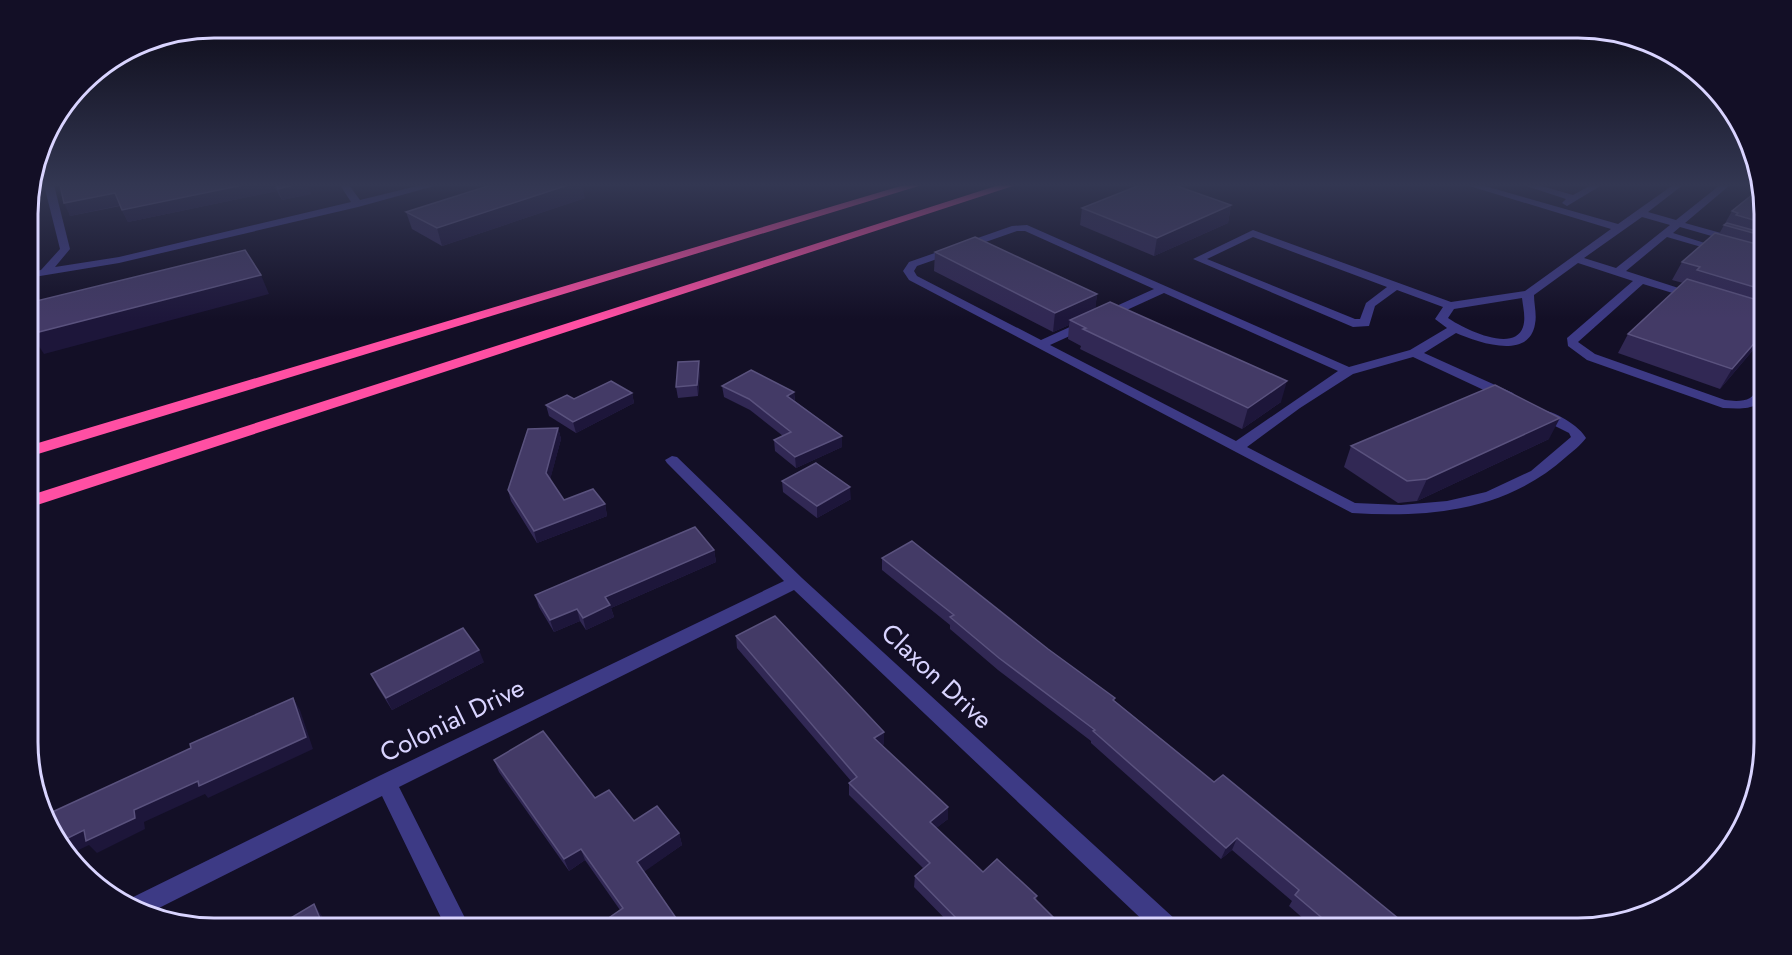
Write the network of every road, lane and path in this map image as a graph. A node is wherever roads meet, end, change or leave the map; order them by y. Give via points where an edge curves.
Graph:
1 (60, 230) edge
2 (248, 230) edge
3 (770, 230) edge
4 (873, 230) edge
5 (1012, 230) edge
6 (1030, 230) edge
7 (1617, 230) edge
8 (1672, 230) edge
9 (1699, 230) edge
10 (1667, 234) junction
11 (1754, 245) edge
12 (1731, 253) edge
13 (1576, 259) junction
14 (1618, 272) junction
15 (44, 273) junction
16 (38, 274) edge
17 (1641, 280) junction
18 (1395, 286) junction
19 (1163, 289) junction
20 (1528, 294) junction
21 (1708, 301) edge
22 (1450, 306) junction
23 (1453, 330) junction
24 (1040, 345) junction
25 (1414, 353) junction
26 (1347, 371) junction
27 (1754, 401) edge
28 (1236, 448) junction
29 (38, 449) edge
30 (672, 460) dead end
31 (38, 499) edge
32 (796, 582) junction
33 (387, 782) junction
34 (145, 903) edge
35 (1157, 917) edge
36 (453, 918) edge

1 - 15 street via 65,249
2 - 15 street
3 - 29 highway
4 - 31 highway
5 - 24 street via 913,264 908,271 913,278
6 - 19 street
7 - 13 street
8 - 10 street
9 - 11 street
10 - 12 street
10 - 14 street
13 - 14 street
13 - 20 street
14 - 17 street
15 - 16 street
17 - 21 street
17 - 27 street via 1573,338 1576,348 1591,357 1723,404
18 - 18 street via 1253,233 1198,259 1353,323 1365,323 1370,305
18 - 22 street
19 - 24 street
19 - 26 street
20 - 22 street
20 - 23 street via 1529,328 1524,337 1512,342 1482,340
22 - 23 street via 1441,319
23 - 25 street
24 - 28 street
25 - 26 street
25 - 28 street via 1575,430 1579,438 1536,474 1470,504 1404,512 1352,508
26 - 28 street
30 - 32 street, Claxon Drive
32 - 33 street, Colonial Drive
32 - 35 street, Claxon Drive
33 - 34 street, Colonial Drive
33 - 36 street

